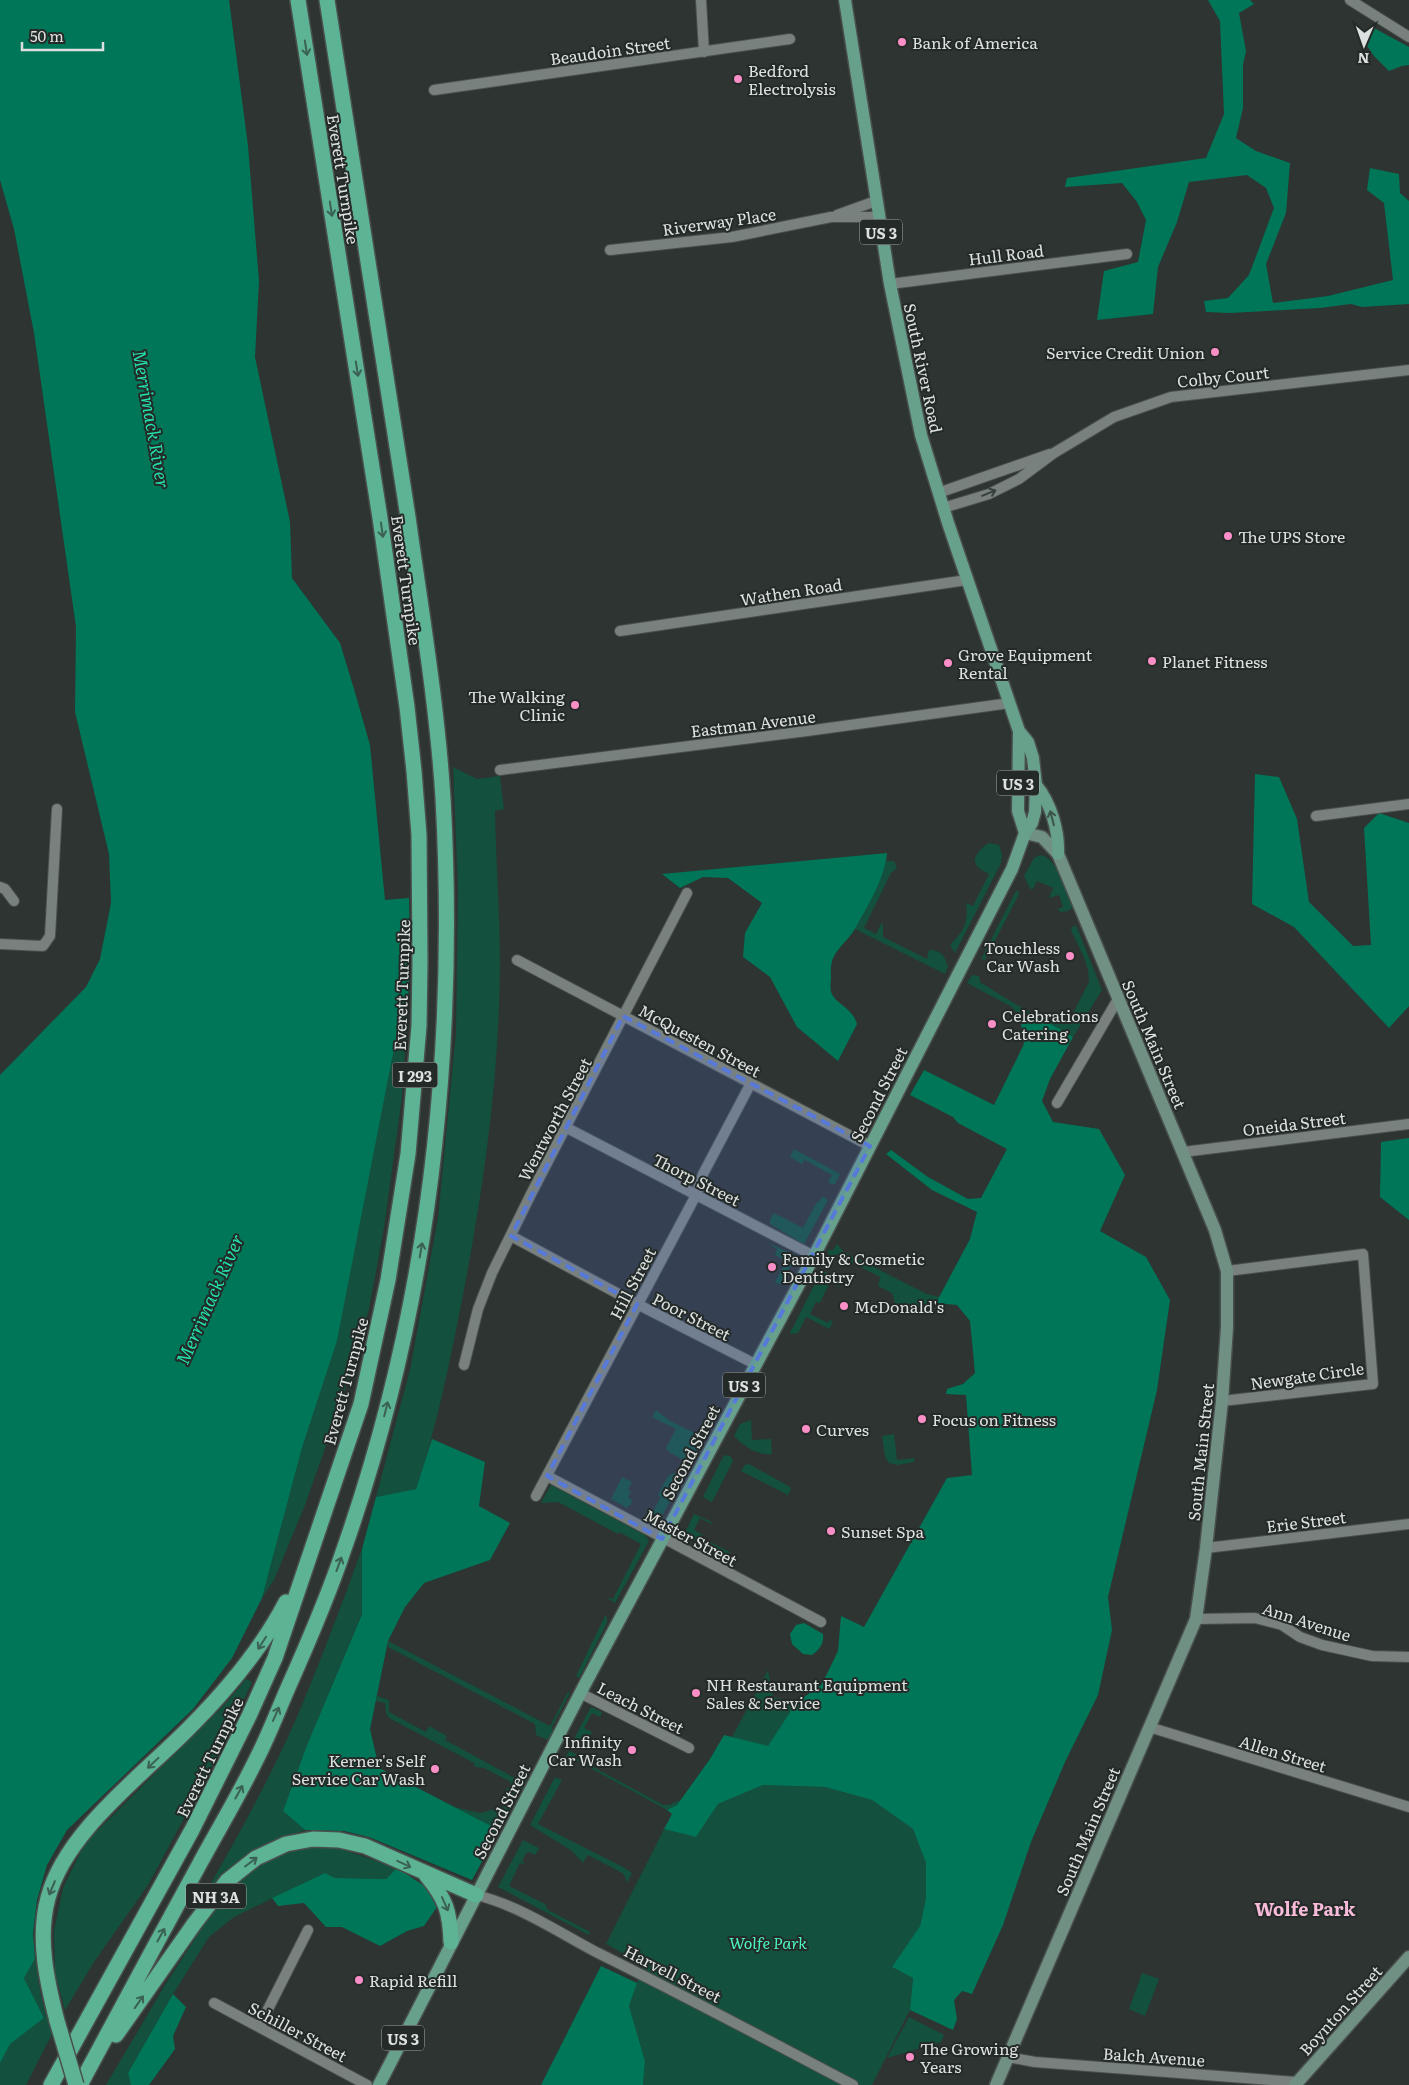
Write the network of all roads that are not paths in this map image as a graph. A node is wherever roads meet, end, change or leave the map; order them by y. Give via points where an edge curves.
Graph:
1 (298, 0) edge
2 (327, 0) edge
3 (700, 0) edge
4 (845, 0) edge
5 (1350, 0) edge
6 (1409, 37) edge
7 (790, 39) dead end
8 (704, 52) junction
9 (434, 90) dead end
10 (876, 202) junction
11 (831, 217) junction
12 (879, 217) junction
13 (610, 250) dead end
14 (1127, 254) dead end
15 (890, 284) junction
16 (1409, 370) edge
17 (1054, 453) junction
18 (938, 493) junction
19 (943, 508) junction
20 (967, 580) junction
21 (620, 631) dead end
22 (1010, 702) junction
23 (1019, 732) junction
24 (500, 770) dead end
25 (1036, 784) junction
26 (1409, 804) edge
27 (57, 809) dead end
28 (1316, 816) dead end
29 (1025, 833) junction
30 (1058, 854) junction
31 (0, 887) edge
32 (687, 893) dead end
33 (14, 901) dead end
34 (0, 944) edge
35 (517, 960) dead end
36 (1118, 999) junction
37 (623, 1016) junction
38 (752, 1083) junction
39 (1058, 1103) dead end
40 (1409, 1124) edge
41 (567, 1128) junction
42 (870, 1146) junction
43 (1183, 1152) junction
44 (696, 1195) junction
45 (511, 1236) junction
46 (814, 1256) junction
47 (1227, 1271) junction
48 (637, 1304) junction
49 (756, 1364) junction
50 (464, 1365) dead end
51 (1222, 1401) junction
52 (361, 1404) junction
53 (547, 1476) junction
54 (536, 1496) dead end
55 (1409, 1524) edge
56 (662, 1538) junction
57 (1206, 1548) junction
58 (1196, 1618) junction
59 (821, 1622) dead end
60 (1409, 1656) edge
61 (580, 1692) junction
62 (1149, 1727) junction
63 (689, 1748) dead end
64 (1409, 1807) edge
65 (423, 1872) junction
66 (476, 1895) junction
67 (308, 1930) dead end
68 (451, 1942) junction
69 (1409, 1957) edge
70 (214, 2003) dead end
71 (259, 2027) junction
72 (1008, 2057) junction
73 (1296, 2083) edge
74 (50, 2085) edge
75 (79, 2085) edge
76 (367, 2085) edge
77 (379, 2085) edge
78 (853, 2085) edge
79 (996, 2085) edge

1 -> 52 highway, Everett Turnpike / I 293 via 380,518 407,707 419,835 419,1026 414,1099 399,1217
75 -> 2 highway, Everett Turnpike / I 293 via 257,1759 318,1619 345,1547 382,1425 416,1276 432,1176 446,997 445,844 439,750 430,666
3 - 8 street
4 - 10 main road, South River Road / US 3
5 - 6 street
7 - 8 street, Beaudoin Street
8 - 9 street, Beaudoin Street
10 - 11 street, Riverway Place
10 - 12 main road, South River Road / US 3
11 - 12 street, Riverway Place
11 - 13 street, Riverway Place via 732,237
12 - 15 main road, South River Road / US 3
14 - 15 street, Hull Road
15 - 18 main road, South River Road / US 3 via 921,436
16 - 17 street, Colby Court via 1171,397 1114,417
17 - 18 street, Colby Court
19 -> 17 street, Colby Court via 989,494 1019,479
18 - 19 main road, South River Road / US 3
19 - 20 main road, South River Road / US 3
20 - 21 street, Wathen Road
20 - 22 main road, South River Road / US 3
22 - 23 main road, South River Road / US 3
22 - 24 street, Eastman Avenue
23 - 25 main road, South River Road / US 3 via 1028,742
23 - 29 main road, South River Road / US 3 via 1018,811
25 - 29 main road, South River Road / US 3 via 1036,812
30 -> 25 main road via 1048,804
26 - 28 street
27 - 34 street via 50,936 42,946
29 - 30 main road, South Main Street via 1042,837
29 - 42 main road, Second Street / US 3 via 1012,869
30 - 36 main road, South Main Street
31 - 33 street via 6,888
32 - 37 street, Wentworth Street
35 - 37 street, McQuesten Street
36 - 39 street
36 - 43 main road, South Main Street
37 - 38 street, McQuesten Street
37 - 41 street, Wentworth Street
38 - 42 street, McQuesten Street
38 - 44 street, Hill Street via 703,1174
40 - 43 street, Oneida Street
41 - 44 street, Thorp Street
41 - 45 street, Wentworth Street
42 - 46 main road, Second Street / US 3
43 - 47 main road, South Main Street via 1215,1230
44 - 46 street, Thorp Street
44 - 48 street, Hill Street
45 - 48 street, Poor Street
45 - 50 street, Wentworth Street via 482,1296
46 - 49 main road, Second Street / US 3
47 - 51 main road, South Main Street via 1228,1318
47 - 51 street, Newgate Circle via 1363,1254 1373,1384
48 - 49 street, Poor Street
48 - 53 street, Hill Street
49 - 56 main road, Second Street / US 3
51 - 57 main road, South Main Street
52 - 74 highway, Everett Turnpike / I 293 via 275,1658 249,1716 187,1839
52 -> 75 highway, bridge via 287,1600 258,1651 190,1728 106,1807 59,1870 48,1898 43,1939 47,1983
53 - 54 street, Hill Street
53 - 56 street, Master Street
55 - 57 street, Erie Street
56 - 59 street, Master Street
56 - 61 main road, Second Street / US 3
57 - 58 main road, South Main Street
58 - 60 street, Ann Avenue via 1255,1618 1282,1625 1300,1637 1322,1645 1372,1656
58 - 62 main road, South Main Street
61 - 63 street, Leach Street
61 - 66 main road, Second Street / US 3
62 - 64 street, Allen Street
62 - 72 main road, South Main Street
65 - 66 highway
65 -> 68 highway, NH 3A via 437,1889 450,1916
75 -> 65 highway, NH 3A via 227,1881 256,1858 286,1844 313,1839 339,1840 365,1846
66 - 68 main road, Second Street / US 3
66 - 78 street, Harvell Street via 538,1921
67 - 71 street
68 - 77 main road, Second Street / US 3
69 - 73 main road, Boynton Street
70 - 71 street, Schiller Street
71 - 76 street, Schiller Street
72 - 73 street, Balch Avenue via 1035,2062
72 - 79 main road, South Main Street

